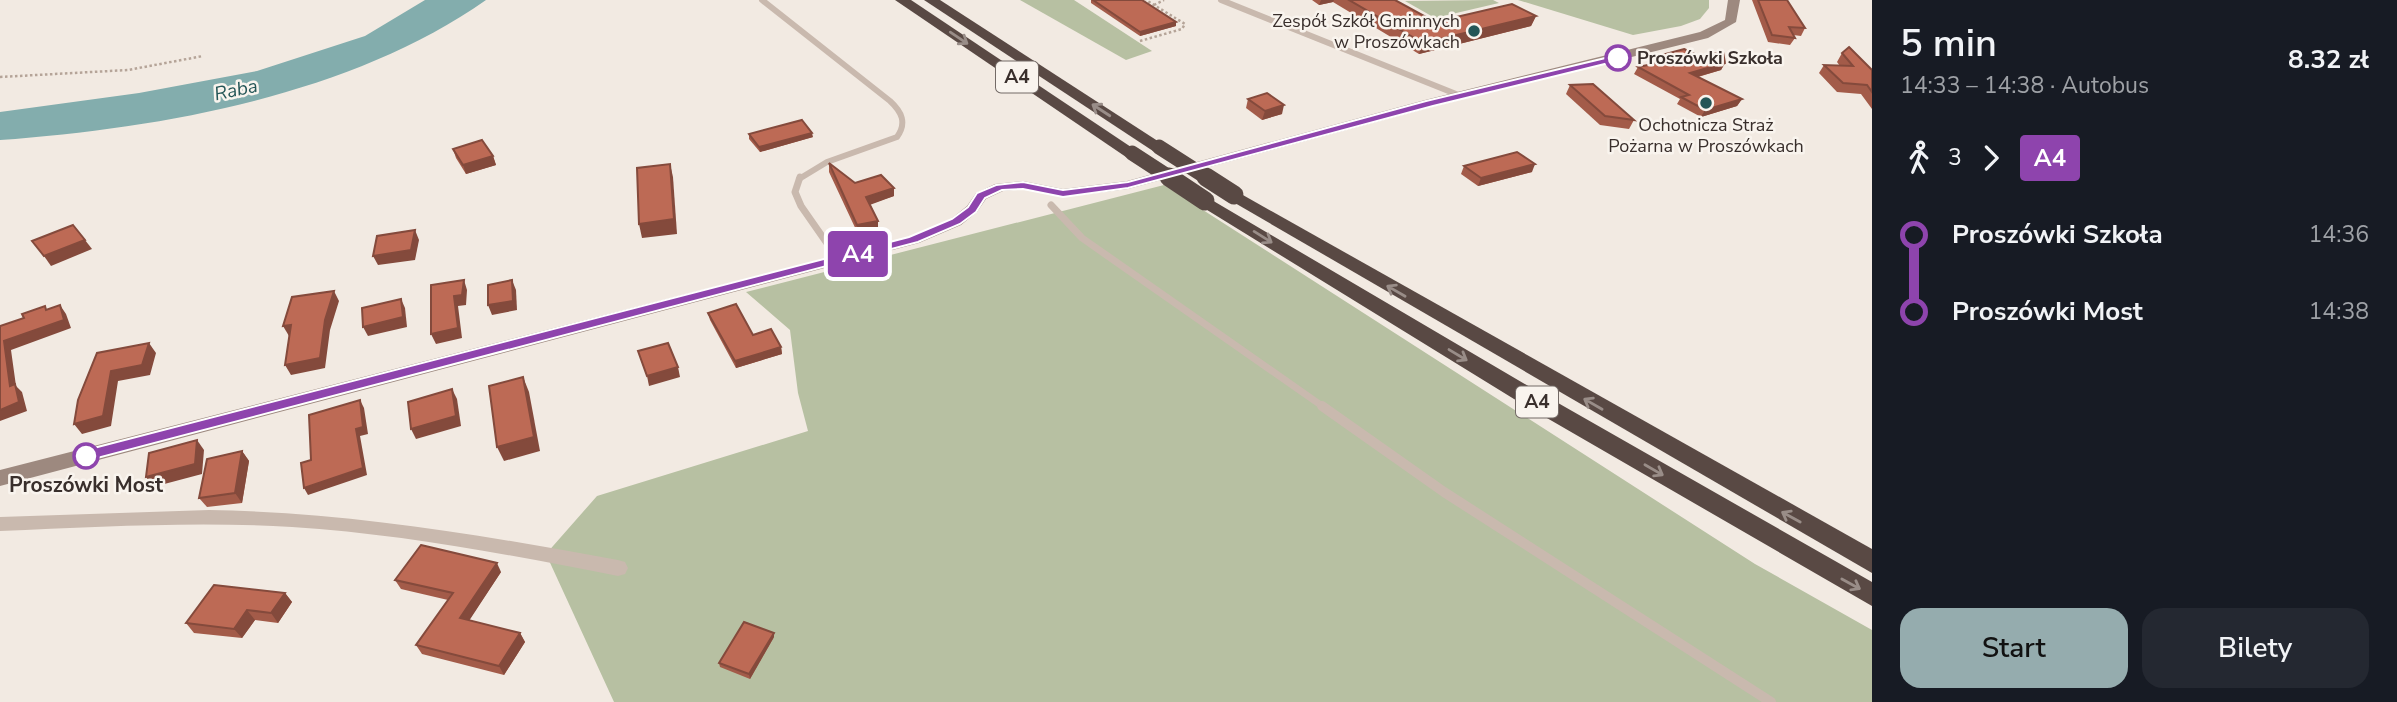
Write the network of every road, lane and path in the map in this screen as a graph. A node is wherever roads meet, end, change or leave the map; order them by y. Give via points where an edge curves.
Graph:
1 (762, 0) edge
2 (902, 0) edge
3 (931, 0) edge
4 (1146, 0) edge
5 (1164, 0) edge
6 (1221, 0) edge
7 (1734, 0) edge
8 (1154, 5) junction
9 (1140, 41) dead end
10 (203, 56) dead end
11 (0, 77) edge
12 (1461, 96) junction
13 (1051, 205) dead end
14 (838, 259) junction
15 (0, 478) edge
16 (0, 524) edge
17 (1872, 562) edge
18 (618, 568) dead end
19 (1872, 595) edge
20 (1771, 702) edge

1 - 14 lane via 890,101 905,121 897,137 800,176 795,192
2 -> 19 highway, A4, bridge via 1205,201 1534,400
17 -> 3 highway, A4, bridge via 1234,195
4 - 8 path
5 - 8 path
6 - 12 lane
7 - 12 main road via 1730,22 1704,36
8 - 9 path via 1185,24 1182,29
10 - 11 path via 109,70
12 - 14 main road via 1128,185 1063,193 1023,185 1000,187 981,196 956,222 914,240
13 - 20 lane via 1082,238 1444,492
14 - 15 main road
16 - 18 street via 230,519 332,523

